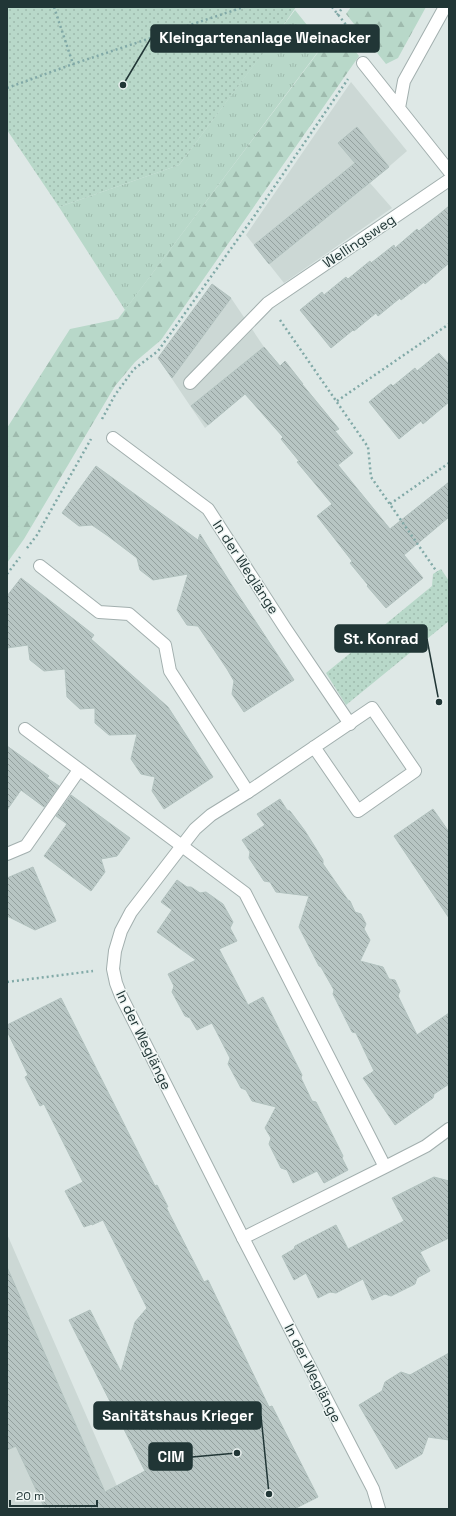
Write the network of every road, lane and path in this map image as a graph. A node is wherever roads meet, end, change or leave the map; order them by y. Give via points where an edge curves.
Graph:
1 (54, 7) edge
2 (244, 7) edge
3 (332, 7) edge
4 (343, 7) edge
5 (445, 7) edge
6 (337, 15) junction
7 (73, 64) junction
8 (363, 64) junction
9 (7, 88) edge
10 (399, 108) junction
11 (449, 171) edge
12 (449, 180) edge
13 (268, 303) junction
14 (449, 324) edge
15 (190, 383) dead end
16 (337, 402) junction
17 (101, 422) dead end
18 (93, 435) dead end
19 (113, 438) dead end
20 (449, 463) edge
21 (390, 504) junction
22 (40, 566) dead end
23 (437, 572) dead end
24 (7, 574) edge
25 (350, 724) junction
26 (25, 729) dead end
27 (314, 747) junction
28 (79, 770) junction
29 (248, 792) junction
30 (181, 846) junction
31 (7, 854) edge
32 (113, 969) junction
33 (7, 982) edge
34 (449, 1129) edge
35 (385, 1167) junction
36 (243, 1238) junction
37 (379, 1509) edge

1 - 7 path
2 - 7 path
3 - 6 path
4 - 6 path
5 - 10 street via 404,81
6 - 8 path via 347,26 362,54
7 - 9 path
8 - 10 street
8 - 17 path via 347,80 158,351 134,369 115,395
10 - 11 street
12 - 13 street, Wellingsweg
13 - 15 street, Wellingsweg
13 - 16 path
14 - 16 path
16 - 21 path via 368,448 371,477
18 - 24 path via 36,535
19 - 25 street, In der Weglänge via 208,509
20 - 21 path
21 - 23 path
22 - 29 street via 100,612 129,614 165,645 170,671
25 - 27 street, In der Weglänge
25 - 27 street, In der Weglänge via 372,708 415,771 358,811
26 - 28 street
27 - 29 street, In der Weglänge
28 - 30 street
28 - 31 street via 26,846
29 - 30 street, In der Weglänge via 211,815
30 - 32 street, In der Weglänge via 131,912 115,951
30 - 35 street via 244,892
32 - 33 path
32 - 36 street, In der Weglänge via 121,996
34 - 35 street via 426,1146
35 - 36 street
36 - 37 street, In der Weglänge via 372,1489

